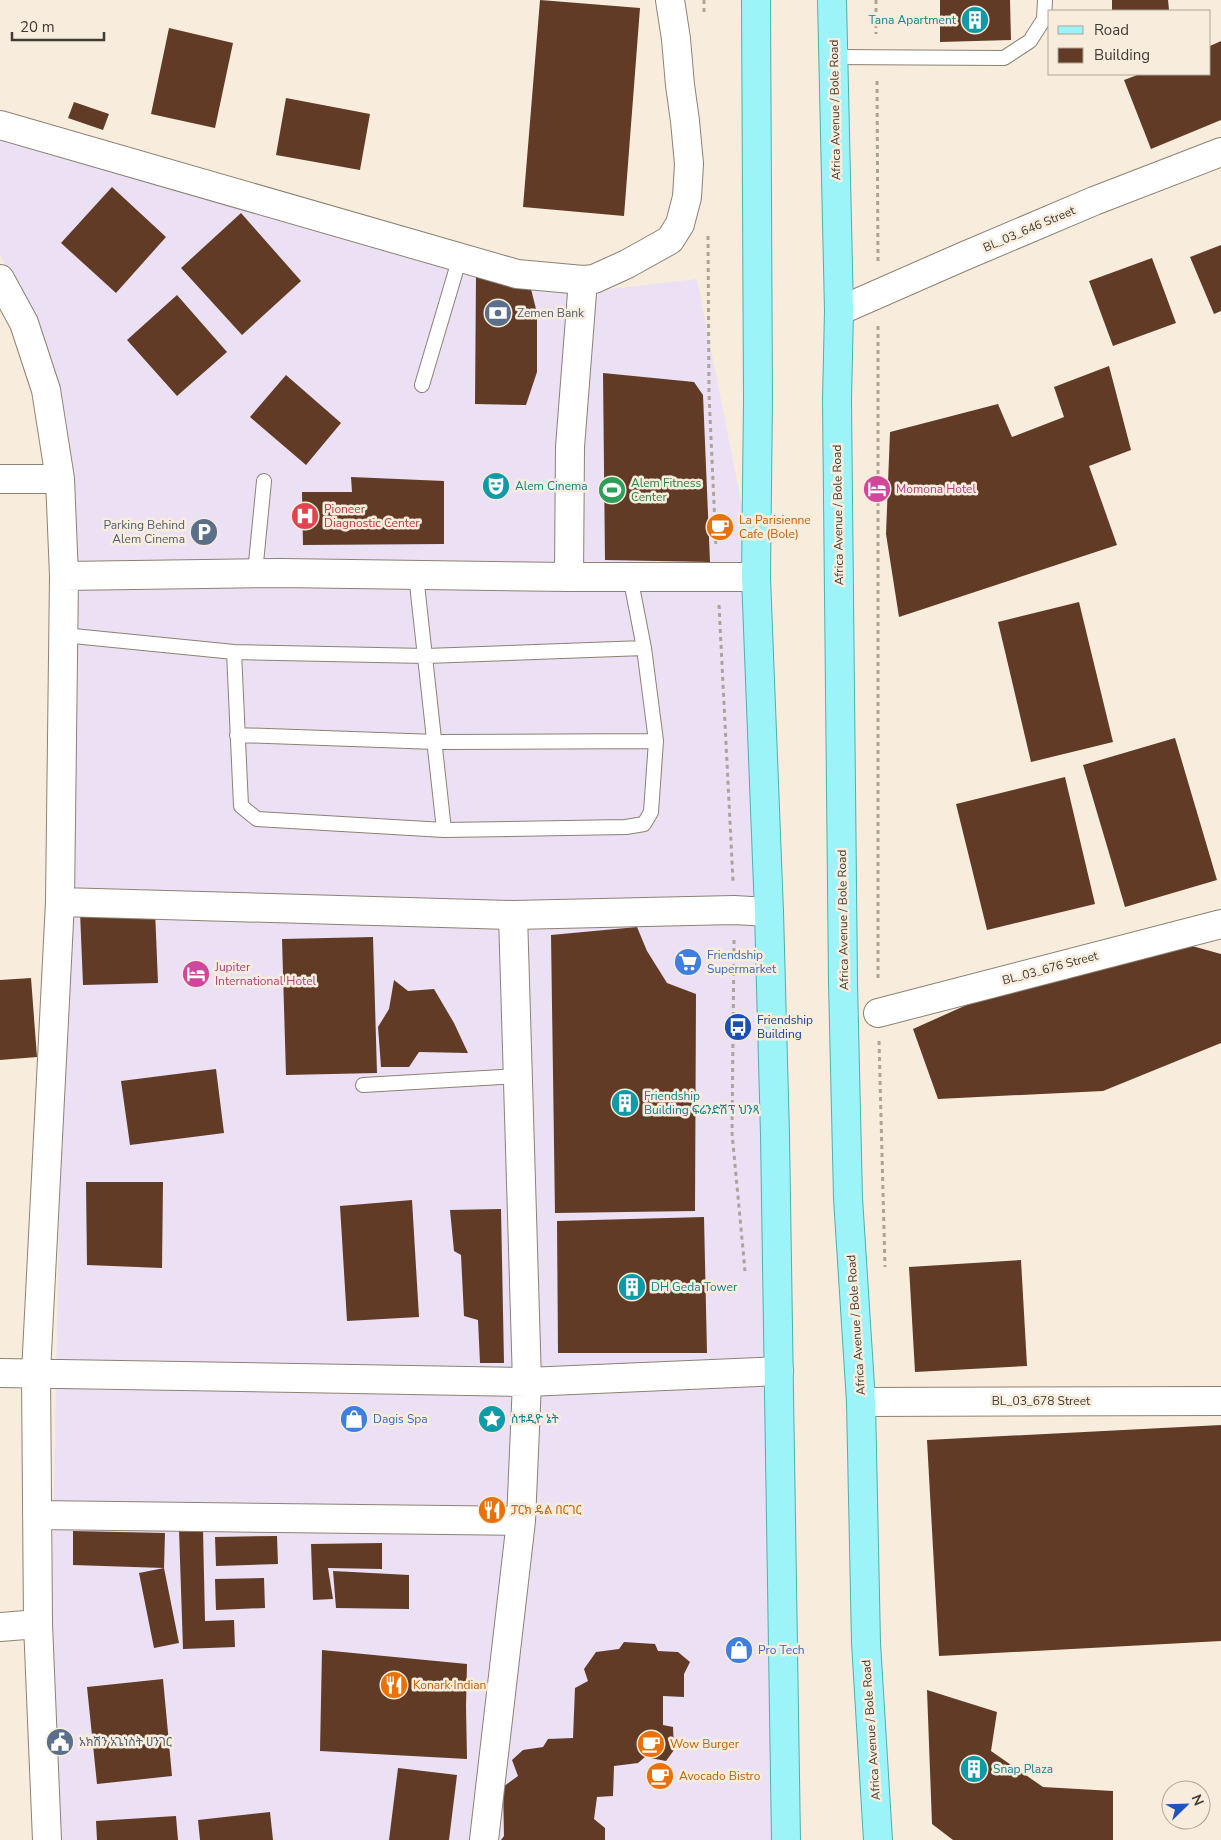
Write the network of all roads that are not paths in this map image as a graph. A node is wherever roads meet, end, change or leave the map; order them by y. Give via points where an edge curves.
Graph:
1 (670, 0) edge
2 (756, 0) edge
3 (832, 0) edge
4 (1045, 0) edge
5 (833, 57) junction
6 (0, 125) edge
7 (1221, 152) edge
8 (460, 257) junction
9 (0, 279) edge
10 (583, 280) junction
11 (839, 311) junction
12 (422, 385) dead end
13 (0, 479) edge
14 (60, 479) junction
15 (264, 481) dead end
16 (255, 573) junction
17 (416, 575) junction
18 (64, 576) junction
19 (569, 576) junction
20 (630, 576) junction
21 (756, 577) junction
22 (63, 635) junction
23 (644, 648) junction
24 (234, 652) junction
25 (426, 656) junction
26 (237, 735) junction
27 (656, 741) junction
28 (436, 742) junction
29 (444, 830) junction
30 (60, 902) junction
31 (769, 912) junction
32 (513, 915) junction
33 (1221, 924) edge
34 (878, 1013) road end
35 (518, 1076) junction
36 (363, 1084) dead end
37 (779, 1371) junction
38 (0, 1373) edge
39 (36, 1374) junction
40 (527, 1382) junction
41 (1221, 1400) edge
42 (861, 1402) junction
43 (37, 1515) junction
44 (521, 1521) junction
45 (38, 1624) junction
46 (0, 1627) edge
47 (47, 1840) edge
48 (484, 1840) edge
49 (786, 1840) edge
50 (878, 1840) edge

1 - 10 street via 689,164 687,196 680,224 670,240 594,279
2 - 21 main road
3 - 5 main road, Africa Avenue / Bole Road
4 - 5 lane via 1044,19 1030,41 1004,58
5 - 11 main road, Africa Avenue / Bole Road
6 - 8 street
7 - 11 street, BL_03_646 Street via 1086,205
8 - 10 street via 517,274
8 - 12 lane
9 - 14 street via 24,323 46,390
10 - 19 street via 570,447
11 - 42 main road, Africa Avenue / Bole Road via 837,400 843,982 848,1198
13 - 14 street
14 - 18 street
15 - 16 lane
16 - 17 street
16 - 18 street
17 - 19 street
17 - 25 lane
18 - 22 street
19 - 20 street
20 - 21 street
20 - 23 lane
21 - 31 main road
22 - 24 lane
22 - 30 street
23 - 25 lane
23 - 27 lane
24 - 25 lane
24 - 26 lane
25 - 28 lane
26 - 28 lane
26 - 29 lane via 241,806 257,819
27 - 28 lane
27 - 29 lane via 650,812 644,824
28 - 29 lane
30 - 32 street
30 - 39 street
31 - 32 street
31 - 37 main road
32 - 35 street
33 - 34 street, BL_03_676 Street
35 - 36 lane
35 - 40 street
37 - 40 street
37 - 49 main road
38 - 39 street
39 - 40 street
39 - 43 street
40 - 44 street
41 - 42 street, BL_03_678 Street
42 - 50 main road, Africa Avenue / Bole Road via 866,1643
43 - 44 street
43 - 45 street
44 - 48 street
45 - 46 street
45 - 47 street

